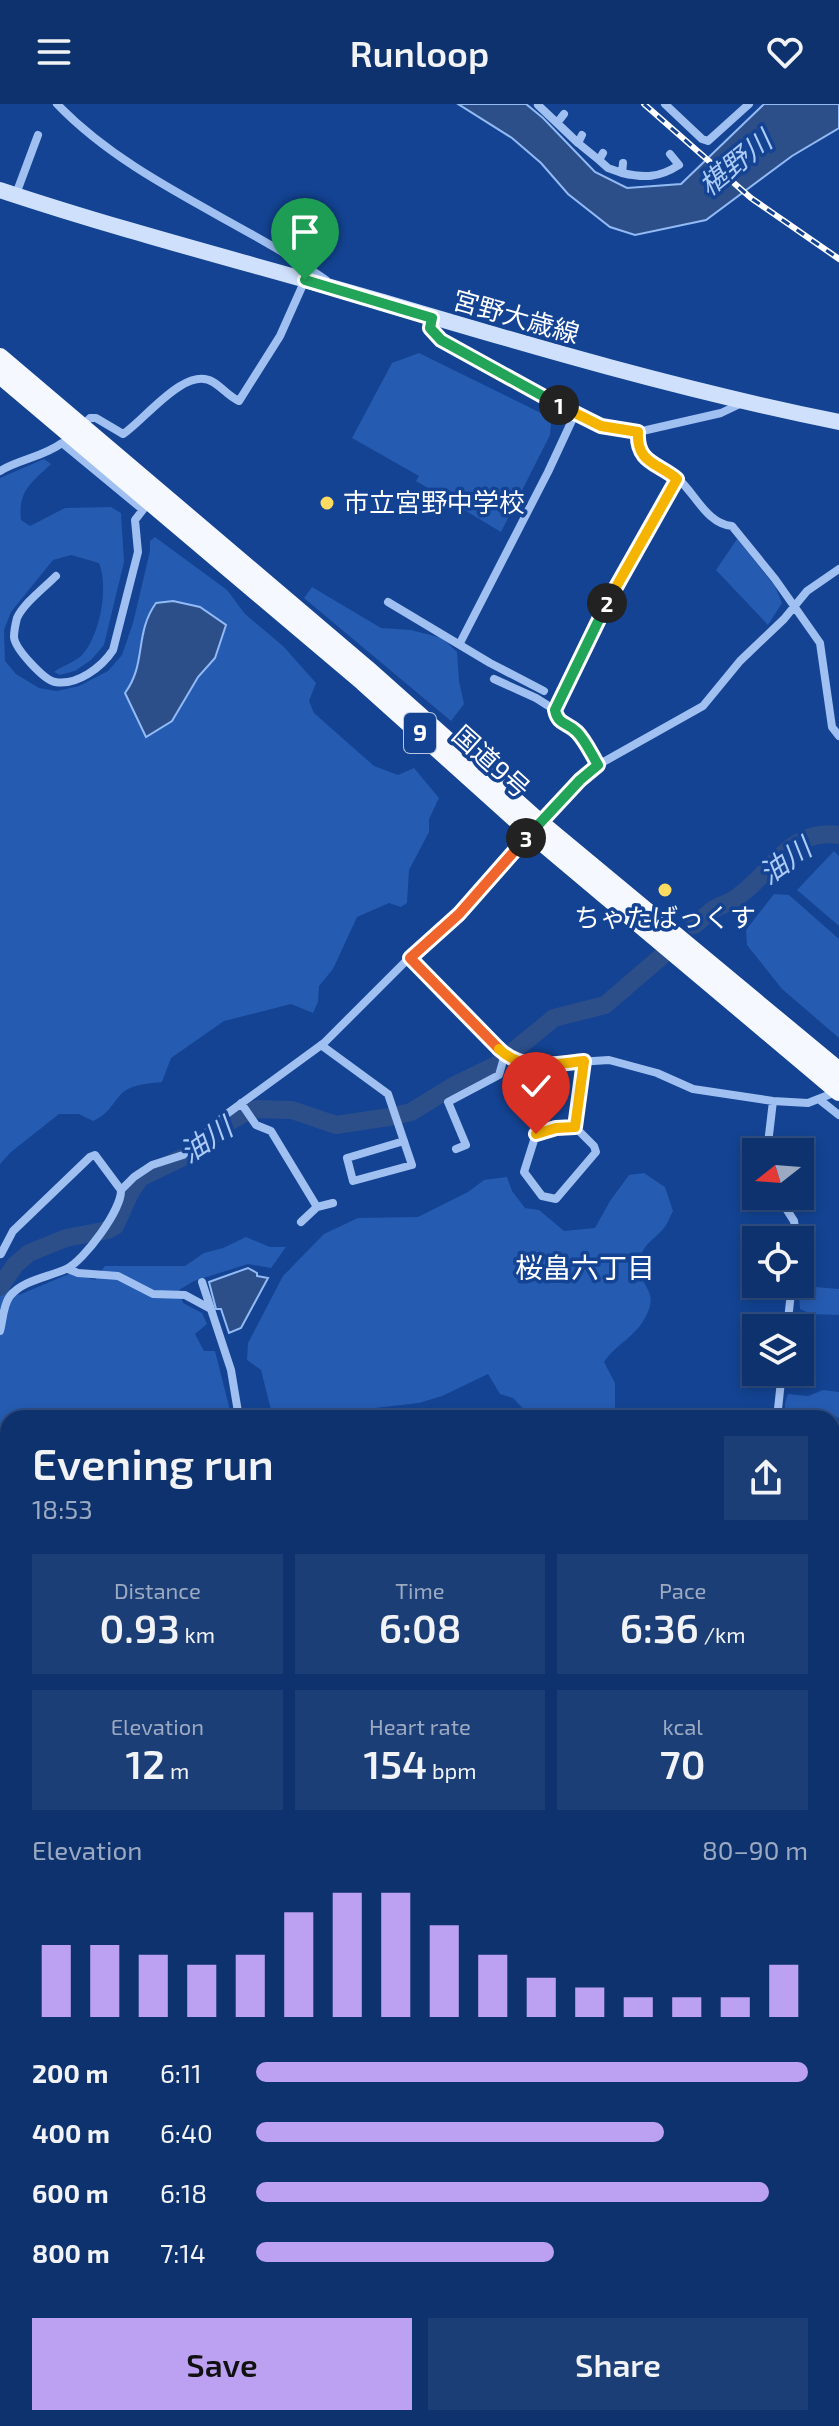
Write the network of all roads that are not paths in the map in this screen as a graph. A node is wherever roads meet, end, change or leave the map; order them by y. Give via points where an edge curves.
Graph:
1 (57, 104) edge
2 (538, 104) edge
3 (665, 104) edge
4 (749, 104) edge
5 (564, 114) dead end
6 (557, 123) junction
7 (38, 135) dead end
8 (670, 154) dead end
9 (623, 163) dead end
10 (622, 173) junction
11 (8, 193) edge
12 (305, 280) junction
13 (330, 287) junction
14 (432, 318) junction
15 (0, 357) edge
16 (0, 375) edge
17 (742, 403) junction
18 (575, 414) junction
19 (839, 422) edge
20 (81, 426) junction
21 (638, 432) junction
22 (0, 471) edge
23 (677, 479) junction
24 (146, 505) junction
25 (839, 569) edge
26 (56, 576) dead end
27 (388, 602) dead end
28 (793, 605) junction
29 (460, 643) junction
30 (494, 679) dead end
31 (544, 691) dead end
32 (555, 710) junction
33 (839, 736) edge
34 (598, 765) junction
35 (535, 827) junction
36 (410, 958) junction
37 (321, 1045) junction
38 (505, 1054) junction
39 (584, 1061) junction
40 (839, 1071) edge
41 (839, 1091) edge
42 (820, 1100) junction
43 (773, 1101) junction
44 (241, 1103) junction
45 (839, 1115) edge
46 (575, 1127) junction
47 (769, 1138) edge
48 (404, 1141) junction
49 (456, 1149) dead end
50 (121, 1190) junction
51 (333, 1203) dead end
52 (317, 1207) junction
53 (301, 1222) dead end
54 (1, 1254) edge
55 (68, 1269) junction
56 (202, 1282) dead end
57 (209, 1308) junction
58 (0, 1331) edge
59 (780, 1386) edge
60 (238, 1410) edge
61 (778, 1410) edge

1 - 13 street via 99,141 290,255
2 - 6 street
3 - 4 street via 708,141
5 - 6 street
6 - 10 street via 601,156 608,168
7 - 11 street
8 - 10 street via 679,165 660,176
9 - 10 street
11 - 12 main road, 宮野大歳線
12 - 13 main road, 宮野大歳線
12 - 20 street via 280,336 239,401 213,381 200,378 183,384 123,434 96,418
13 - 14 main road, 宮野大歳線
14 - 17 main road, 宮野大歳線
14 - 18 street via 430,328 441,340
15 - 20 highway, 国道9号 / 9
16 - 24 highway, 国道9号 / 9
17 - 19 main road, 宮野大歳線
17 - 21 street
18 - 21 street via 601,426
18 - 29 street
20 - 35 highway, 国道9号 / 9 via 366,668
21 - 23 street via 640,452
22 - 24 street via 62,443
23 - 28 street via 710,517 739,533
23 - 32 street
24 - 26 street via 135,520 134,577 113,650 96,669 67,682 43,675 17,647 14,636 18,618
24 - 35 highway, 国道9号 / 9
25 - 28 street
27 - 29 street
28 - 33 street via 820,643 832,727
28 - 34 street via 703,706
29 - 31 street
30 - 32 street
32 - 34 street via 556,718 577,732
34 - 35 street
35 - 36 street via 459,914
35 - 40 highway, 国道9号 / 9
35 - 41 highway, 国道9号 / 9
36 - 37 street
36 - 38 street
37 - 44 street
37 - 48 street via 388,1094
38 - 39 street via 530,1065
38 - 49 street via 499,1075 448,1102 471,1144
39 - 43 street via 609,1060 693,1089
39 - 46 street
41 - 42 street
42 - 43 street
42 - 45 street
43 - 47 street
44 - 50 street via 183,1155 152,1165
44 - 52 street via 256,1125 271,1131
46 - 46 street via 596,1152 556,1199 542,1196 524,1172 536,1134
48 - 48 street via 412,1165 353,1181 347,1158
50 - 54 street via 95,1155 90,1157 13,1231
50 - 55 street via 112,1215
51 - 52 street
52 - 53 street
55 - 57 street via 118,1276 153,1294 185,1295
55 - 58 street via 11,1294
56 - 57 street
57 - 60 street via 231,1370
59 - 61 street

